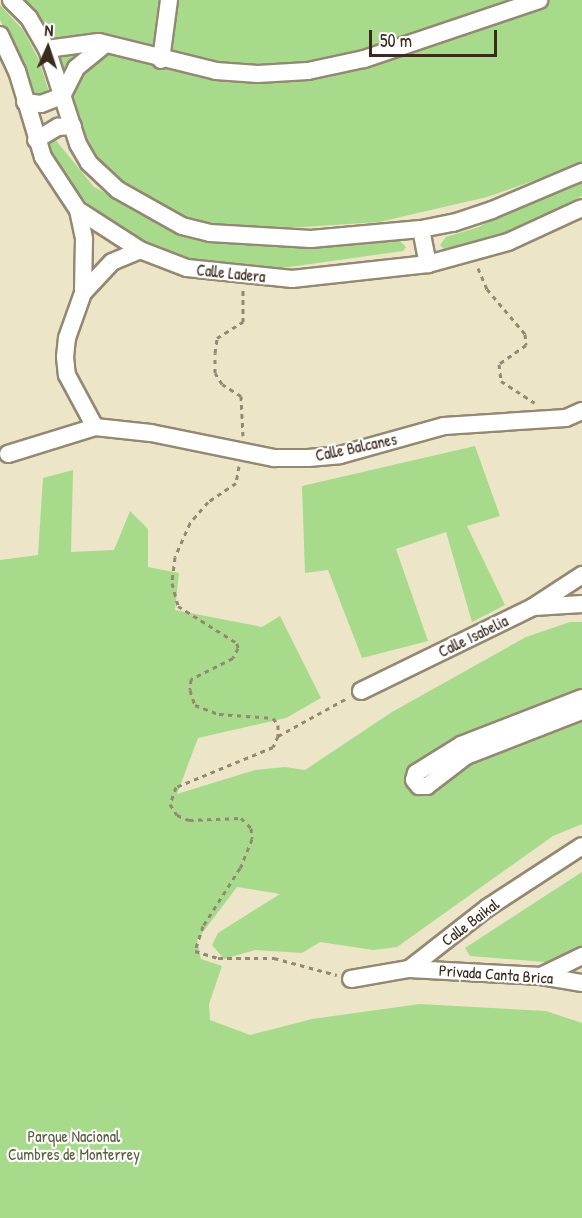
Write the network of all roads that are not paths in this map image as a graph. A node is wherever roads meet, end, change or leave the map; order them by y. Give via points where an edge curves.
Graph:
1 (11, 0) edge
2 (170, 0) edge
3 (539, 0) edge
4 (0, 35) edge
5 (106, 44) junction
6 (47, 49) junction
7 (161, 60) junction
8 (62, 96) junction
9 (25, 102) junction
10 (73, 126) junction
11 (36, 140) junction
12 (582, 172) edge
13 (582, 208) edge
14 (78, 210) junction
15 (421, 229) junction
16 (140, 250) junction
17 (428, 264) junction
18 (83, 293) junction
19 (582, 411) edge
20 (95, 427) junction
21 (8, 454) dead end
22 (582, 575) edge
23 (582, 604) edge
24 (533, 607) junction
25 (361, 691) road end
26 (582, 698) edge
27 (582, 711) edge
28 (582, 846) edge
29 (582, 956) edge
30 (410, 969) junction
31 (582, 971) edge
32 (541, 976) junction
33 (351, 979) road end
34 (565, 979) junction
35 (582, 983) edge

1 - 6 street via 29,18
2 - 7 street
3 - 7 street via 364,59 308,71 216,71
4 - 9 street, Calle Ladera via 17,70
5 - 6 street via 84,41
5 - 7 street
5 - 8 street via 76,68
6 - 8 street
8 - 9 street via 41,104
8 - 10 street
9 - 11 street, Calle Ladera
10 - 11 street via 58,127
10 - 15 street via 89,163 117,190 182,226 210,233 311,239
11 - 14 street, Calle Ladera
12 - 15 street via 453,224
13 - 17 street, Calle Ladera via 508,242
14 - 16 street, Calle Ladera
14 - 18 street via 84,239
15 - 17 street
16 - 17 street, Calle Ladera via 187,268 292,279
16 - 18 street via 112,262
18 - 20 street via 67,338 65,357 70,382
19 - 20 street, Calle Balcanes via 566,418 444,426 340,455 308,458 241,452 161,435
20 - 21 street
22 - 24 street, Calle Isabelia
23 - 24 street
24 - 25 street, Calle Isabelia
26 - 27 street via 461,745 416,773 414,780 418,786 428,786 466,756
28 - 30 street, Calle Baikal via 487,908
29 - 32 street
30 - 32 street, Privada Canta Brica
30 - 33 street, Calle Baikal
31 - 34 street
32 - 34 street, Privada Canta Brica
34 - 35 street, Privada Canta Brica

